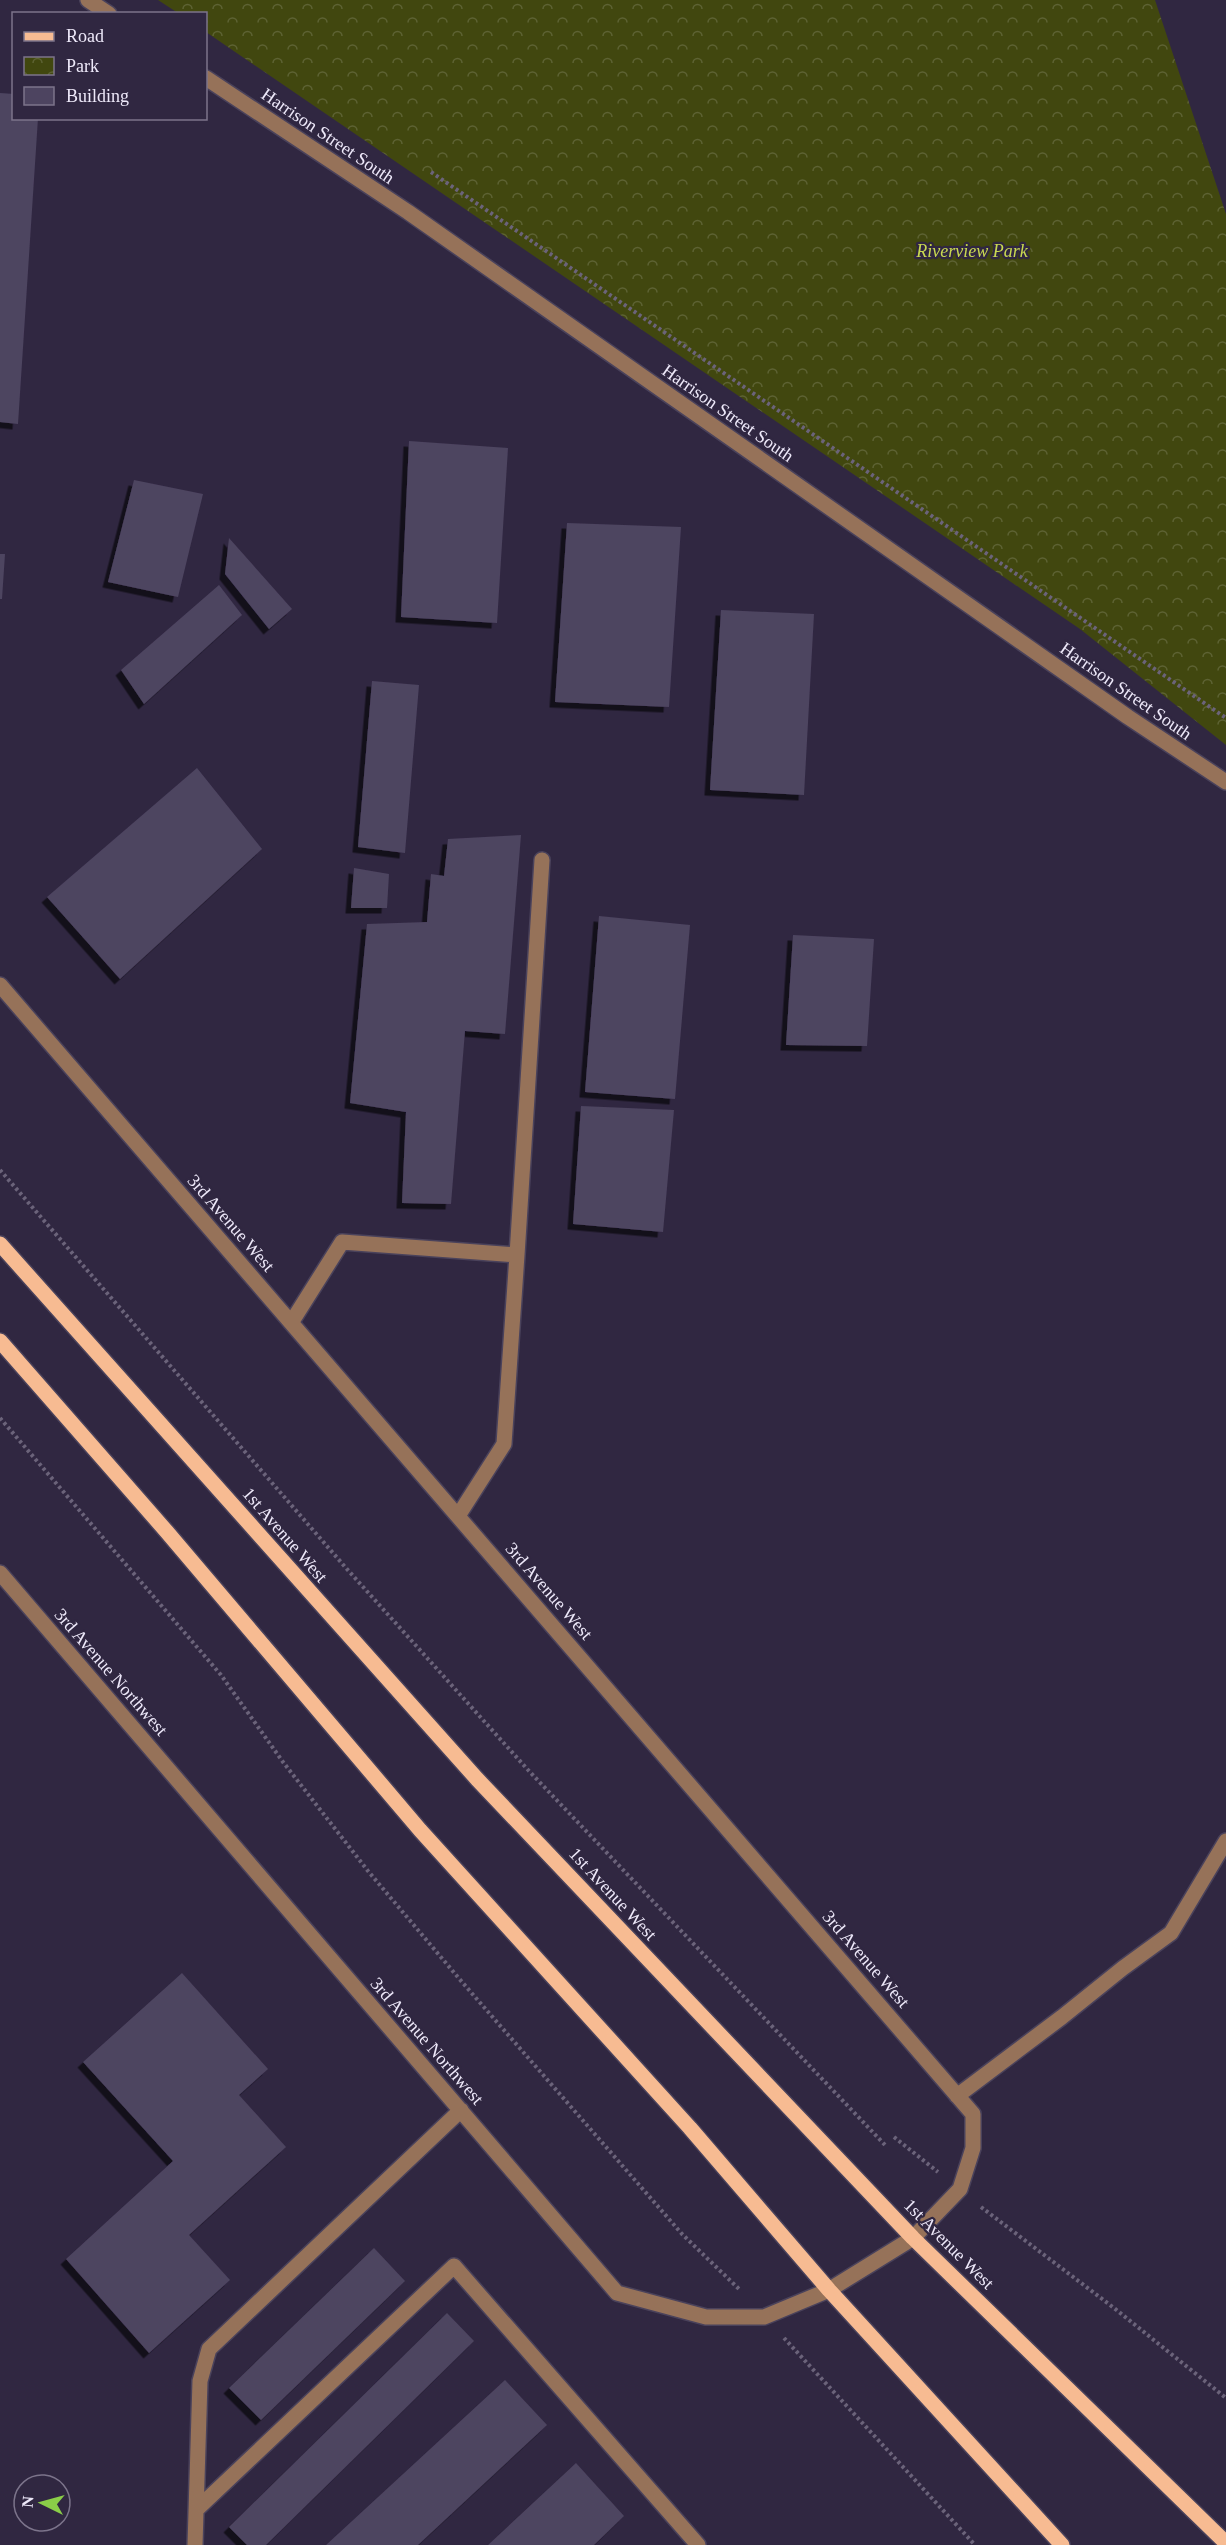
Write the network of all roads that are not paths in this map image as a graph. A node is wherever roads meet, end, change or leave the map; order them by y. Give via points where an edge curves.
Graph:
1 (88, 0) edge
2 (106, 12) edge
3 (207, 79) edge
4 (1226, 782) edge
5 (542, 860) dead end
6 (0, 985) edge
7 (0, 1244) edge
8 (517, 1254) junction
9 (291, 1323) junction
10 (0, 1341) edge
11 (458, 1516) junction
12 (0, 1573) edge
13 (1226, 1841) edge
14 (957, 2096) junction
15 (461, 2110) junction
16 (913, 2238) junction
17 (829, 2290) junction
18 (196, 2510) junction
19 (1226, 2543) edge
20 (195, 2545) edge
21 (698, 2545) edge
22 (1062, 2545) edge

1 - 2 street
3 - 4 street, Harrison Street South via 408,212
5 - 8 street
6 - 9 street, 3rd Avenue West
7 - 16 main road, 1st Avenue West via 477,1779
8 - 9 street via 342,1242
8 - 11 street via 504,1444
9 - 11 street, 3rd Avenue West
10 - 17 main road via 420,1830 690,2128
11 - 14 street, 3rd Avenue West
12 - 15 street, 3rd Avenue Northwest
13 - 14 street via 1171,1933
14 - 16 street, 3rd Avenue West via 973,2114 973,2148 960,2189
15 - 17 street, 3rd Avenue Northwest via 617,2293 706,2318 764,2317
15 - 18 street via 210,2349 200,2381
16 - 17 street, 3rd Avenue Northwest
16 - 19 main road, 1st Avenue West
17 - 22 main road
18 - 20 street
18 - 21 street via 454,2266

